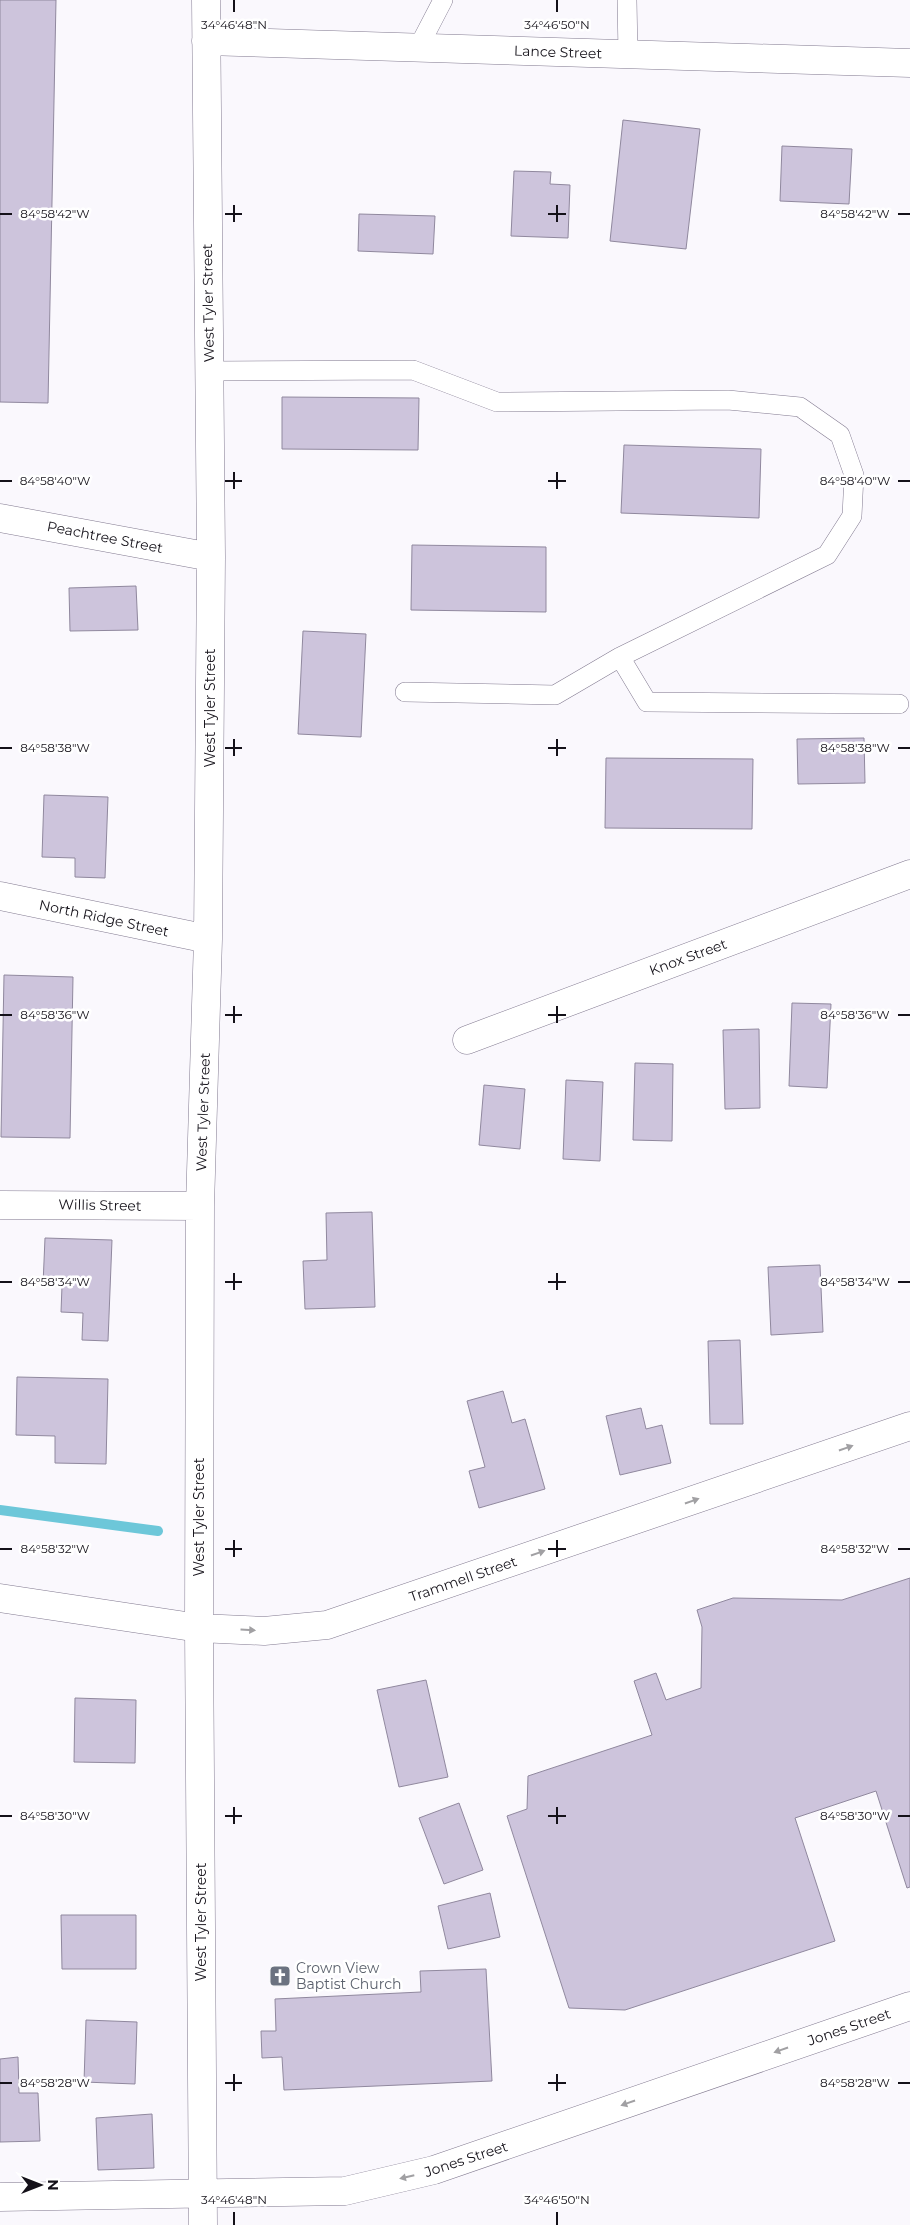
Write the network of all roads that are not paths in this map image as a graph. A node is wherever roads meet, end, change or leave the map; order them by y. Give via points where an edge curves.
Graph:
1 (206, 0) edge
2 (443, 0) edge
3 (627, 0) edge
4 (206, 41) junction
5 (418, 48) junction
6 (628, 54) junction
7 (910, 63) edge
8 (209, 372) junction
9 (0, 518) edge
10 (211, 557) junction
11 (620, 658) junction
12 (405, 692) dead end
13 (899, 704) dead end
14 (910, 874) edge
15 (0, 896) edge
16 (208, 939) junction
17 (466, 1040) dead end
18 (0, 1204) edge
19 (200, 1206) junction
20 (910, 1426) edge
21 (0, 1598) edge
22 (199, 1628) junction
23 (910, 2006) edge
24 (203, 2192) junction
25 (0, 2197) edge
26 (203, 2225) edge

1 - 4 street, West Tyler Street
2 - 5 lane
3 - 6 lane
4 - 5 street, Lance Street
4 - 8 street, West Tyler Street
5 - 6 street, Lance Street
6 - 7 street, Lance Street
8 - 10 street, West Tyler Street
8 - 11 lane via 413,370 497,402 728,400 800,407 840,435 854,475 852,516 826,555
9 - 10 street, Peachtree Street
10 - 16 street, West Tyler Street
11 - 12 lane via 555,695
11 - 13 lane via 647,702
14 - 17 street, Knox Street
15 - 16 street, North Ridge Street
16 - 19 street, West Tyler Street
18 - 19 street, Willis Street
19 - 22 street, West Tyler Street
22 -> 20 street, Trammell Street via 264,1631 327,1625
21 - 22 street, Trammell Street
22 - 24 street, West Tyler Street
23 -> 24 street, Jones Street via 434,2170 345,2191
24 - 25 street, Jones Street
24 - 26 street, West Tyler Street

